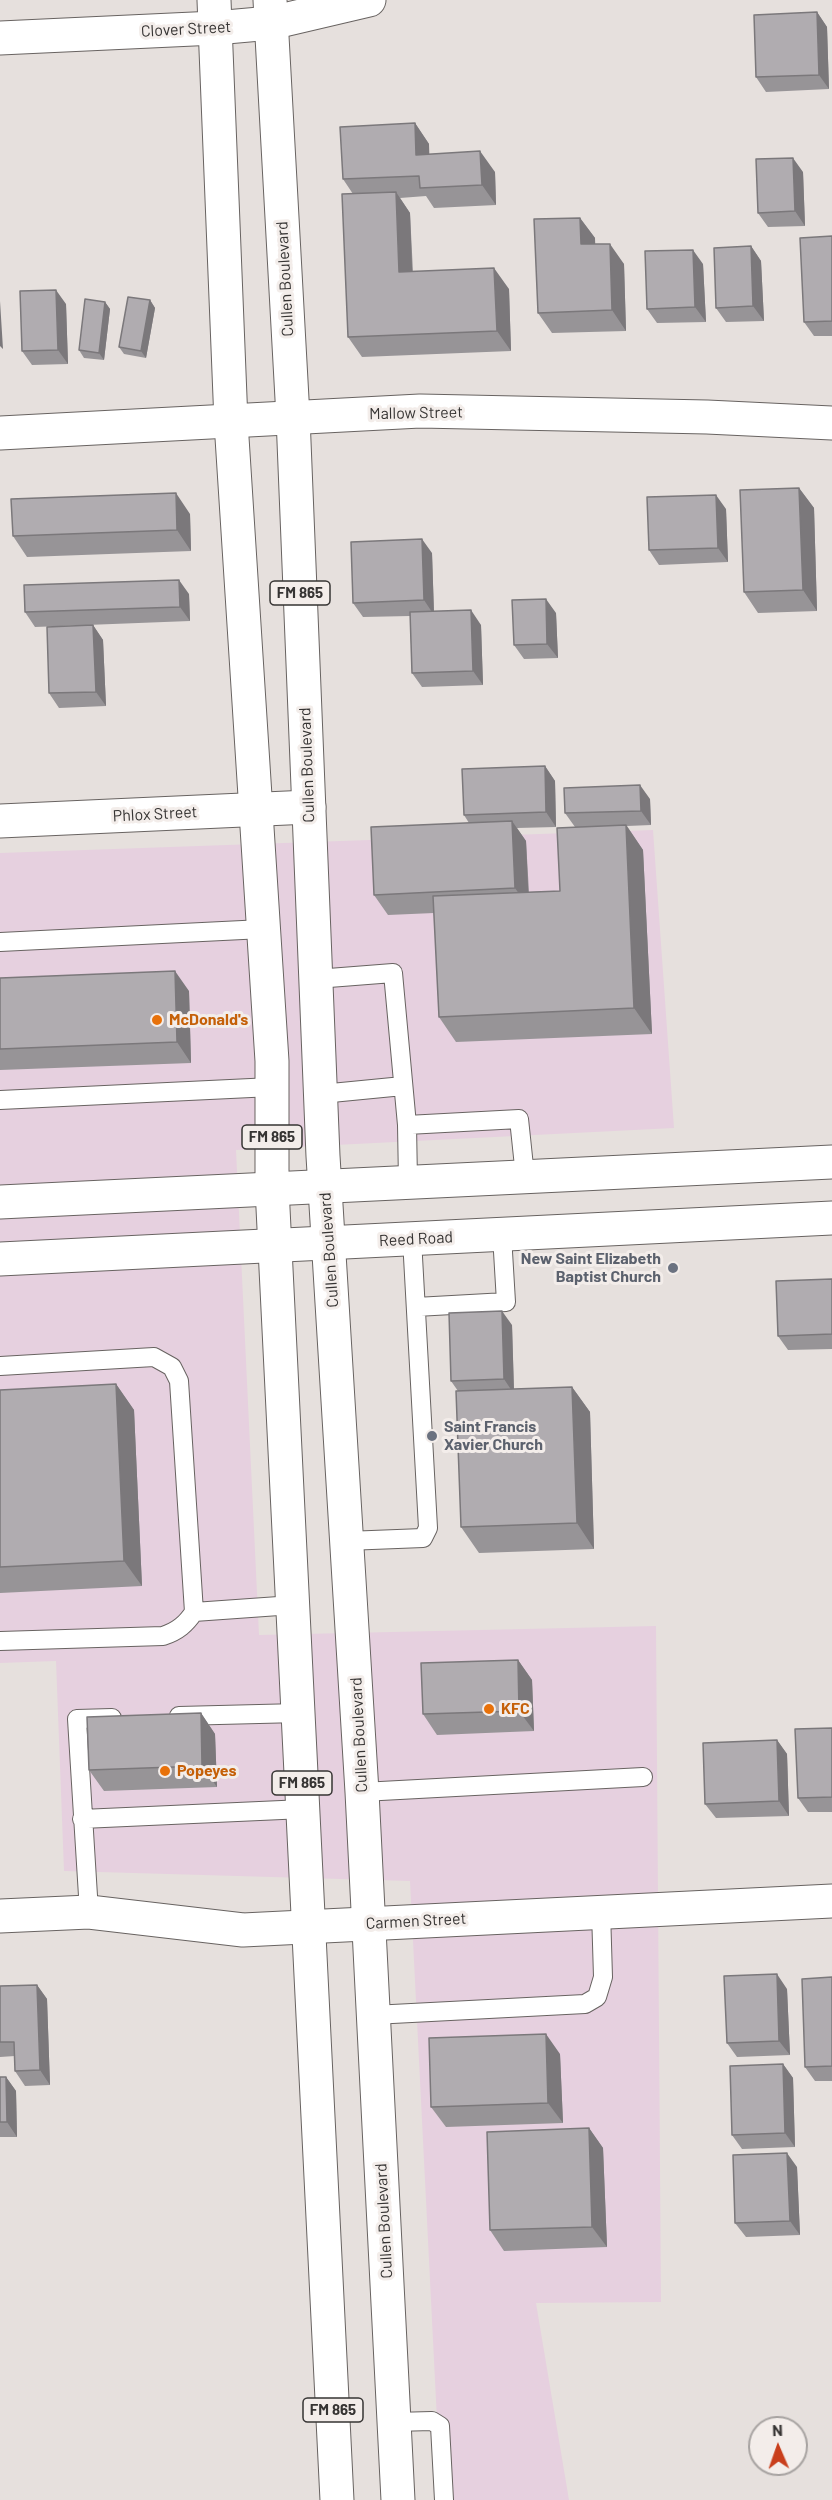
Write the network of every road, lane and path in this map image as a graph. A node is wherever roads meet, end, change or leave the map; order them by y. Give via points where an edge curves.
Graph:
1 (369, 0) edge
2 (271, 11) edge
3 (214, 14) edge
4 (0, 38) edge
5 (293, 417) junction
6 (231, 422) junction
7 (832, 423) edge
8 (0, 433) edge
9 (309, 807) junction
10 (256, 809) junction
11 (0, 821) edge
12 (264, 929) junction
13 (0, 942) edge
14 (316, 979) junction
15 (403, 1086) junction
16 (272, 1087) junction
17 (321, 1094) junction
18 (0, 1100) edge
19 (406, 1125) junction
20 (832, 1162) edge
21 (525, 1176) junction
22 (408, 1181) junction
23 (325, 1185) junction
24 (272, 1188) junction
25 (0, 1202) edge
26 (832, 1218) edge
27 (502, 1234) junction
28 (412, 1239) junction
29 (329, 1243) junction
30 (275, 1246) junction
31 (0, 1259) edge
32 (416, 1307) junction
33 (0, 1366) edge
34 (346, 1541) junction
35 (293, 1605) junction
36 (194, 1611) junction
37 (0, 1641) edge
38 (299, 1713) junction
39 (135, 1717) edge
40 (159, 1717) edge
41 (643, 1777) dead end
42 (362, 1792) junction
43 (304, 1809) junction
44 (82, 1819) junction
45 (832, 1901) edge
46 (601, 1911) junction
47 (89, 1912) junction
48 (0, 1916) edge
49 (369, 1924) junction
50 (310, 1926) junction
51 (373, 2015) junction
52 (394, 2422) junction
53 (337, 2500) edge
54 (398, 2500) edge
55 (444, 2500) edge

1 - 2 main road, Clover Street
2 - 3 main road, Clover Street
2 - 5 main road, Cullen Boulevard / FM 865
3 - 4 main road, Clover Street
3 - 6 main road, FM 865
5 - 6 main road, Mallow Street
5 - 7 main road, Mallow Street via 420,411
5 - 9 main road, Cullen Boulevard / FM 865
6 - 8 main road, Mallow Street
6 - 10 main road, FM 865
9 - 10 main road, Phlox Street
9 - 14 main road, Cullen Boulevard / FM 865
10 - 11 main road, Phlox Street
10 - 12 main road, FM 865
12 - 13 lane
12 - 16 main road, FM 865
14 - 15 lane via 393,973
14 - 17 main road, Cullen Boulevard / FM 865
15 - 17 lane
15 - 19 lane
16 - 18 lane
16 - 24 main road, FM 865
17 - 23 main road, Cullen Boulevard / FM 865
19 - 21 lane via 519,1119
19 - 22 lane
20 - 21 main road
21 - 22 main road
22 - 23 main road
23 - 24 main road
23 - 29 main road, Cullen Boulevard / FM 865
24 - 25 main road
24 - 30 main road, FM 865
26 - 27 main road, Reed Road
27 - 28 main road, Reed Road
27 - 32 lane via 506,1302
28 - 29 main road, Reed Road
28 - 32 lane
29 - 30 main road, Reed Road
29 - 34 main road, Cullen Boulevard / FM 865
30 - 31 main road, Reed Road
30 - 35 main road, FM 865
32 - 34 lane via 428,1528 423,1538
33 - 36 lane via 154,1357 172,1367 179,1382
34 - 42 main road, Cullen Boulevard / FM 865
35 - 36 lane
35 - 38 main road, FM 865
36 - 37 lane via 176,1631 164,1636
38 - 40 lane
38 - 43 main road, FM 865
39 - 44 lane via 77,1719
41 - 42 lane
42 - 49 main road, Cullen Boulevard / FM 865
43 - 44 lane
43 - 50 main road, FM 865
44 - 47 lane
45 - 46 main road, Carmen Street
46 - 49 main road, Carmen Street
46 - 51 lane via 603,1977 597,1997 585,2004
47 - 48 main road, Carmen Street
47 - 50 main road, Carmen Street via 243,1930
49 - 50 main road, Carmen Street
49 - 51 main road, Cullen Boulevard / FM 865
50 - 53 main road, FM 865
51 - 52 main road, Cullen Boulevard / FM 865
52 - 54 main road, Cullen Boulevard / FM 865
52 - 55 lane via 432,2421 440,2426

